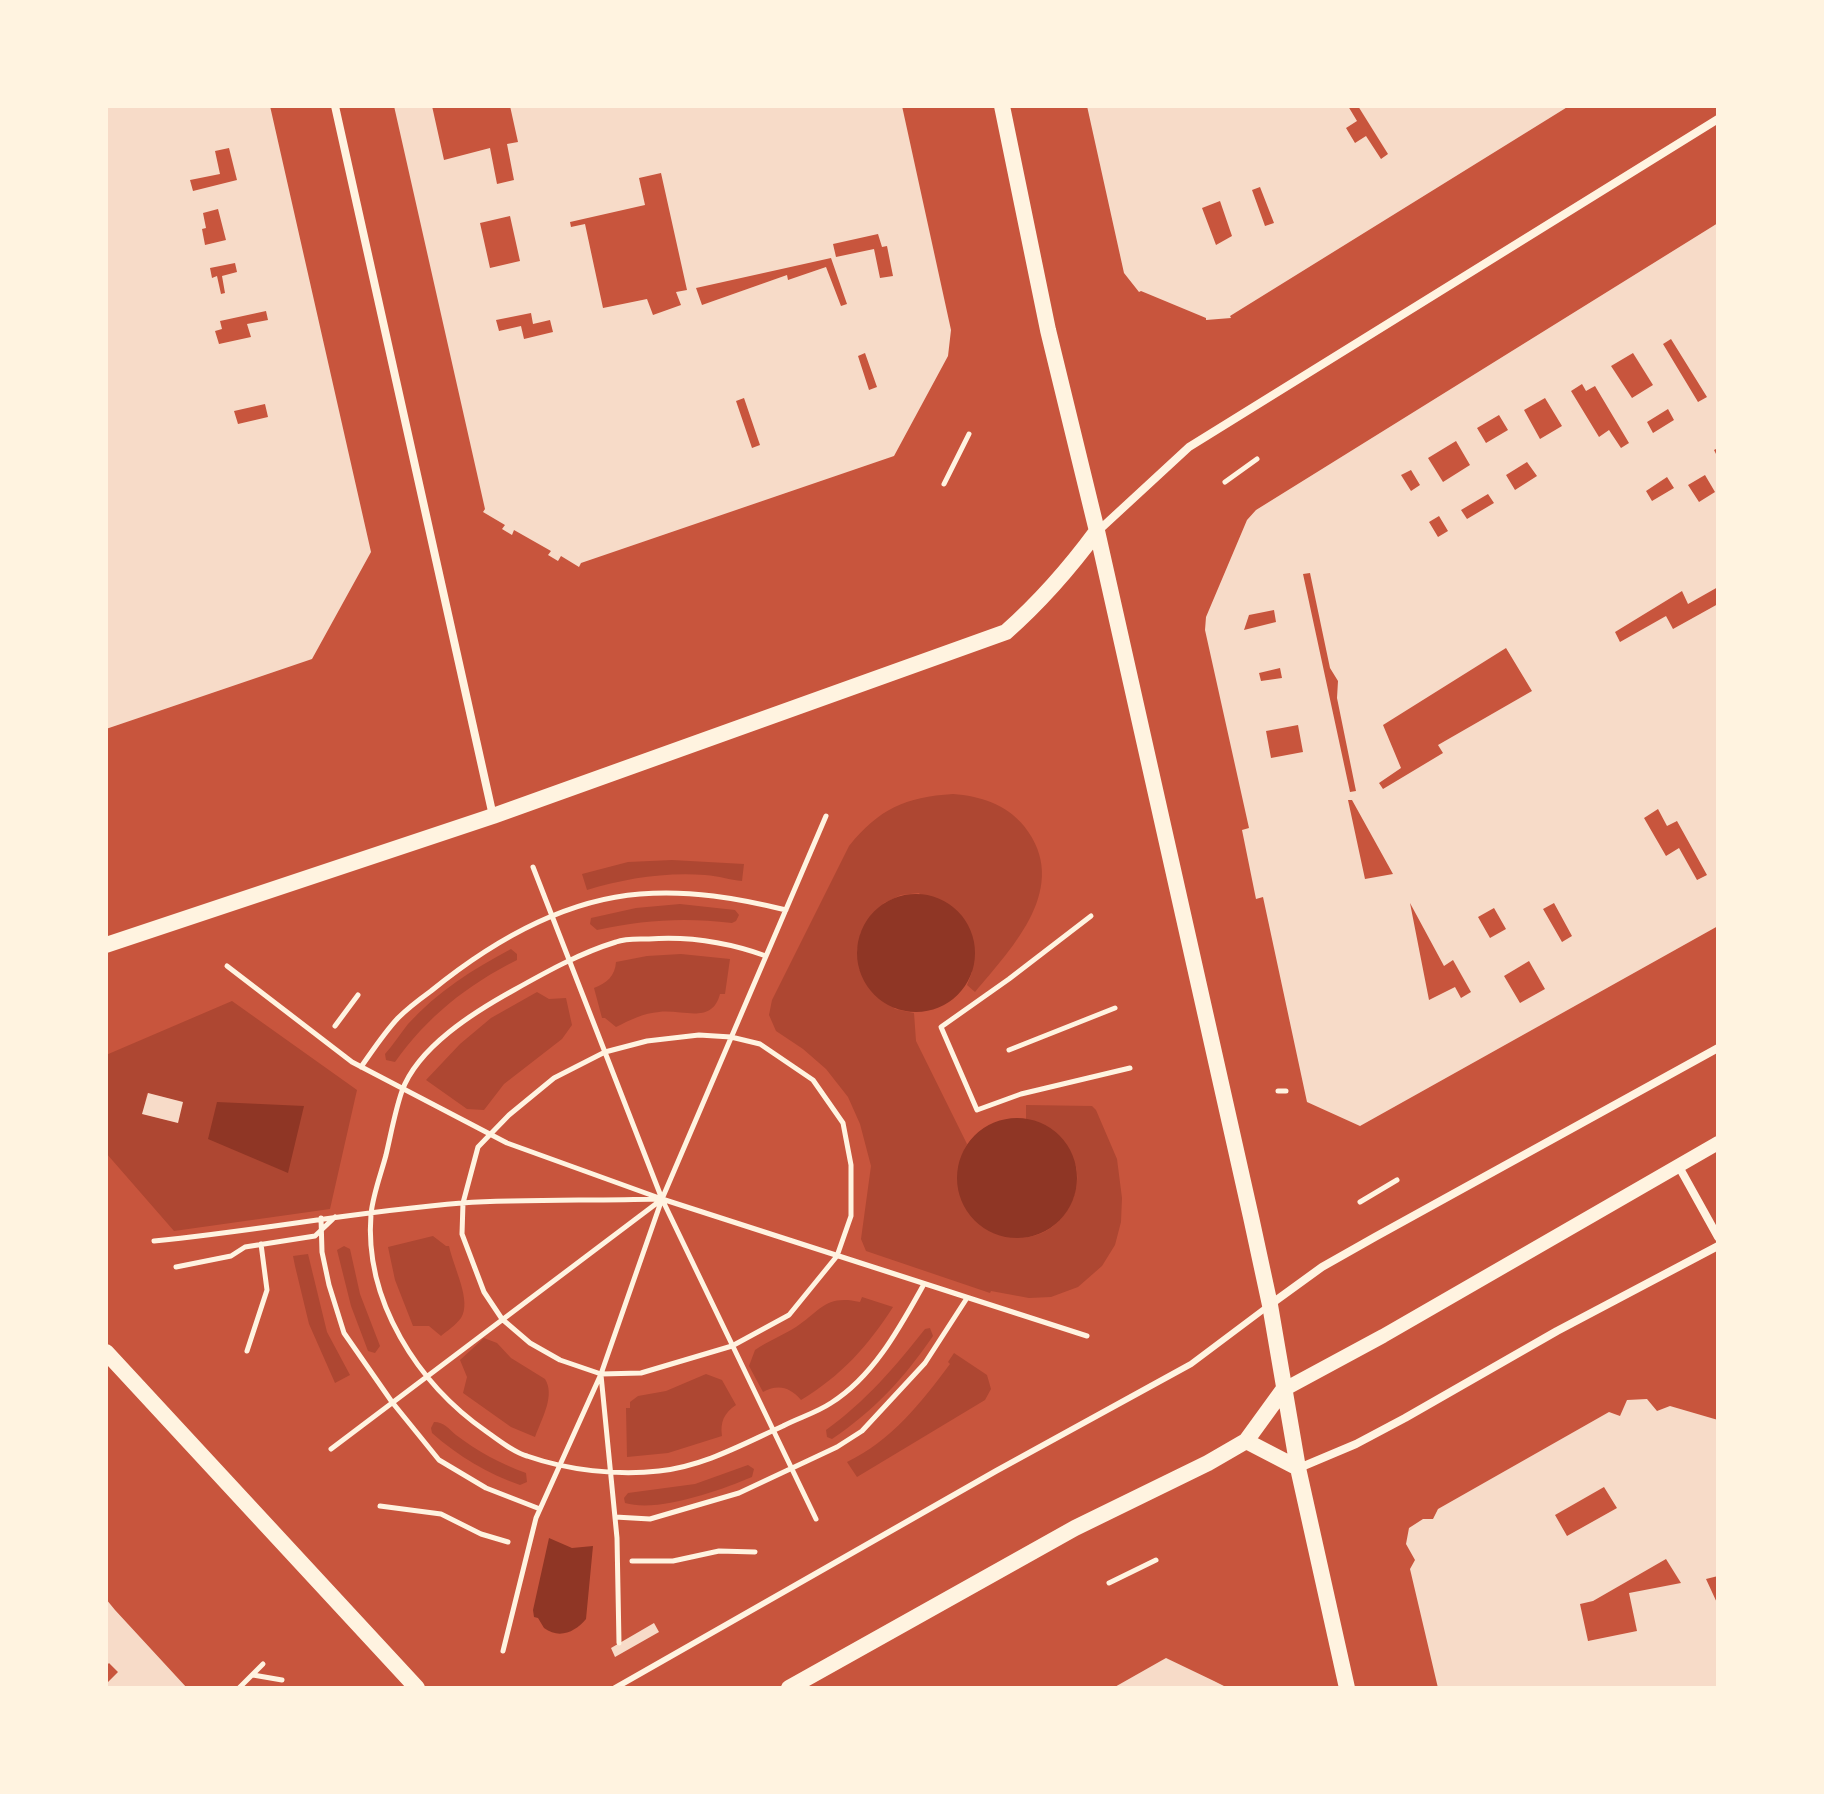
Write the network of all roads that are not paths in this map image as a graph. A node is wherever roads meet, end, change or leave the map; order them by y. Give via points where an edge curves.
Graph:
1 (335, 106) edge
2 (1002, 106) edge
3 (1718, 119) edge
4 (1097, 531) junction
5 (493, 816) junction
6 (106, 945) edge
7 (1718, 1048) edge
8 (1718, 1143) edge
9 (1678, 1165) junction
10 (1718, 1237) edge
11 (1718, 1246) edge
12 (1270, 1305) junction
13 (106, 1352) edge
14 (1283, 1390) junction
15 (1246, 1441) junction
16 (1298, 1468) junction
17 (417, 1688) edge
18 (615, 1688) edge
19 (789, 1688) edge
20 (1347, 1688) edge

1 - 5 street
2 - 4 main road
3 - 4 street via 1189,447
4 - 5 main road via 1058,582 1006,632
4 - 12 main road
5 - 6 main road
7 - 12 street via 1322,1267
8 - 9 street
9 - 10 street
9 - 14 street
11 - 16 street via 1356,1444
12 - 14 main road
12 - 18 lane via 1191,1364
13 - 17 main road
14 - 15 main road
14 - 16 main road
15 - 16 main road
15 - 19 main road via 1075,1528
16 - 20 main road

